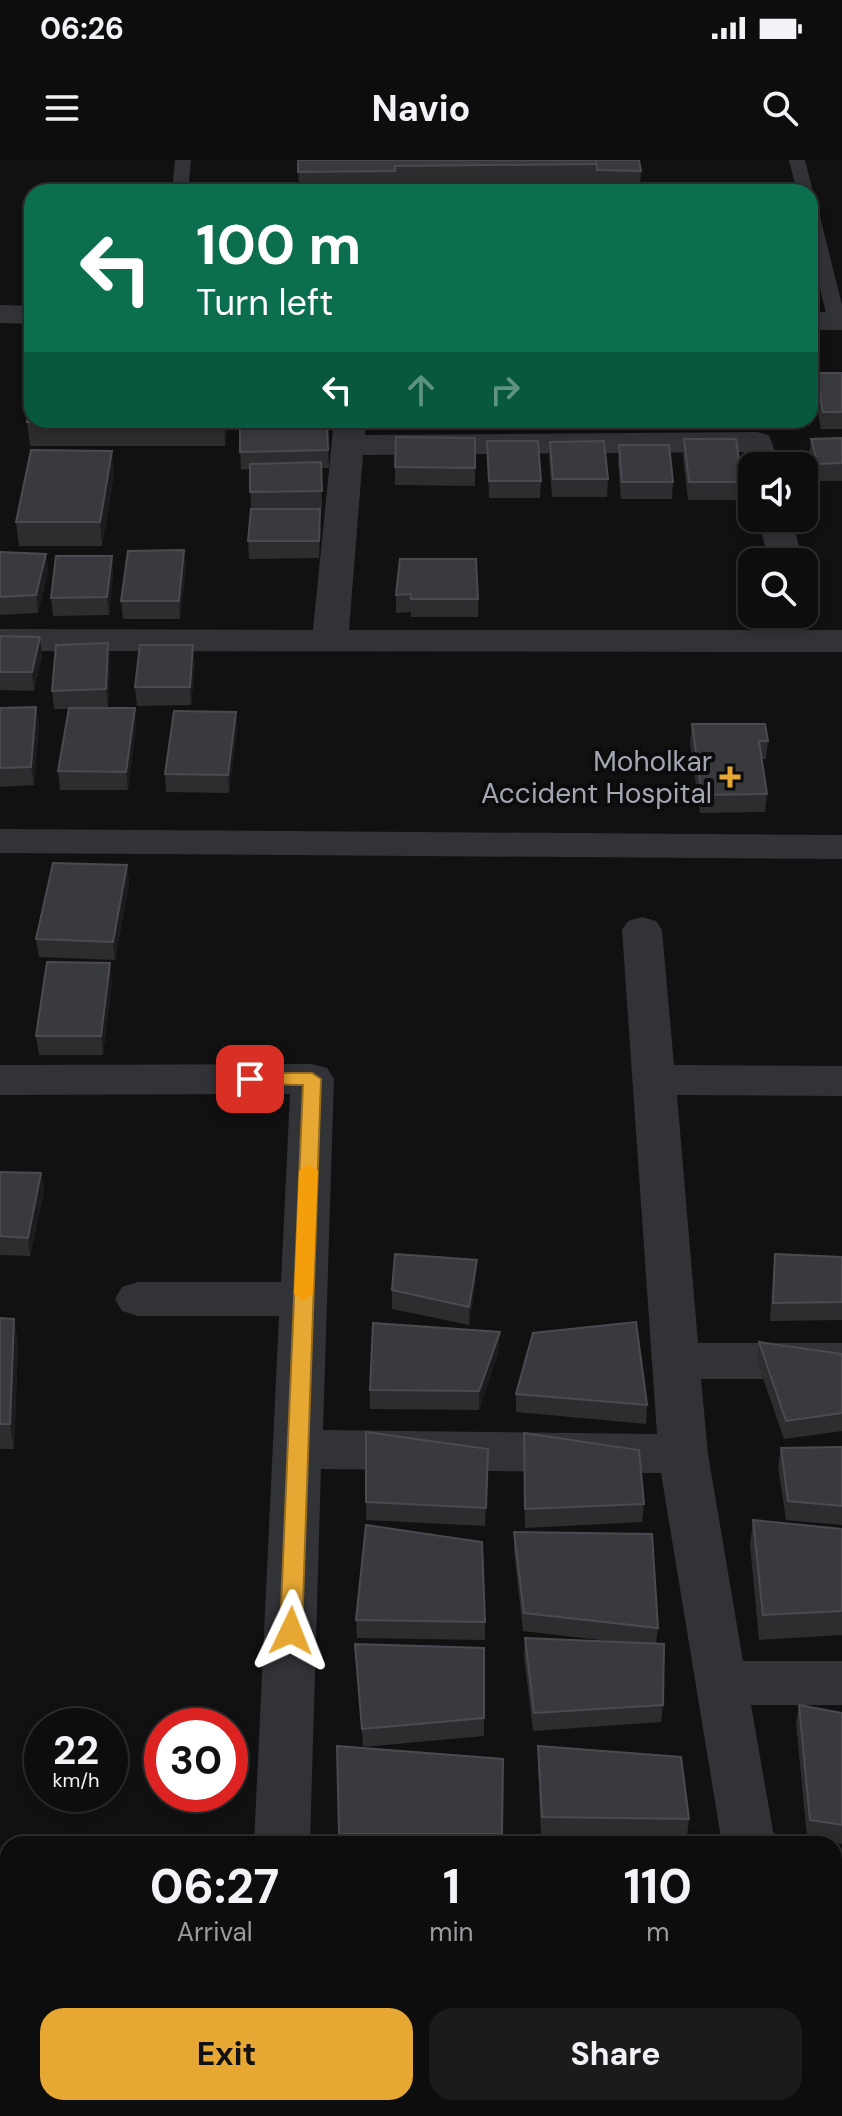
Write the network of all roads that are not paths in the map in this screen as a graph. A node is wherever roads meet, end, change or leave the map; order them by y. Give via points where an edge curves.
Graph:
1 (183, 160) edge
2 (797, 160) edge
3 (181, 184) edge
4 (803, 184) edge
5 (818, 256) edge
6 (0, 314) edge
7 (24, 315) edge
8 (830, 321) edge
9 (349, 432) edge
10 (760, 452) edge
11 (802, 628) edge
12 (0, 640) edge
13 (330, 640) junction
14 (842, 641) edge
15 (0, 841) edge
16 (842, 847) edge
17 (642, 930) dead end
18 (0, 1080) edge
19 (654, 1080) junction
20 (842, 1081) edge
21 (138, 1299) dead end
22 (303, 1299) junction
23 (676, 1361) junction
24 (842, 1361) edge
25 (298, 1449) junction
26 (683, 1454) junction
27 (721, 1683) junction
28 (842, 1683) edge
29 (282, 1836) edge
30 (746, 1836) edge

1 - 3 lane
2 - 4 lane
5 - 8 lane
6 - 7 street
9 - 10 street via 757,442
9 - 13 street
11 - 13 street
11 - 14 street
12 - 13 street
15 - 16 street
17 - 19 street
18 - 22 street via 312,1079
19 - 20 street
19 - 23 street
21 - 22 street
22 - 25 street
23 - 24 street
23 - 26 street
25 - 26 street
25 - 29 street
26 - 27 street
27 - 28 street
27 - 30 street

